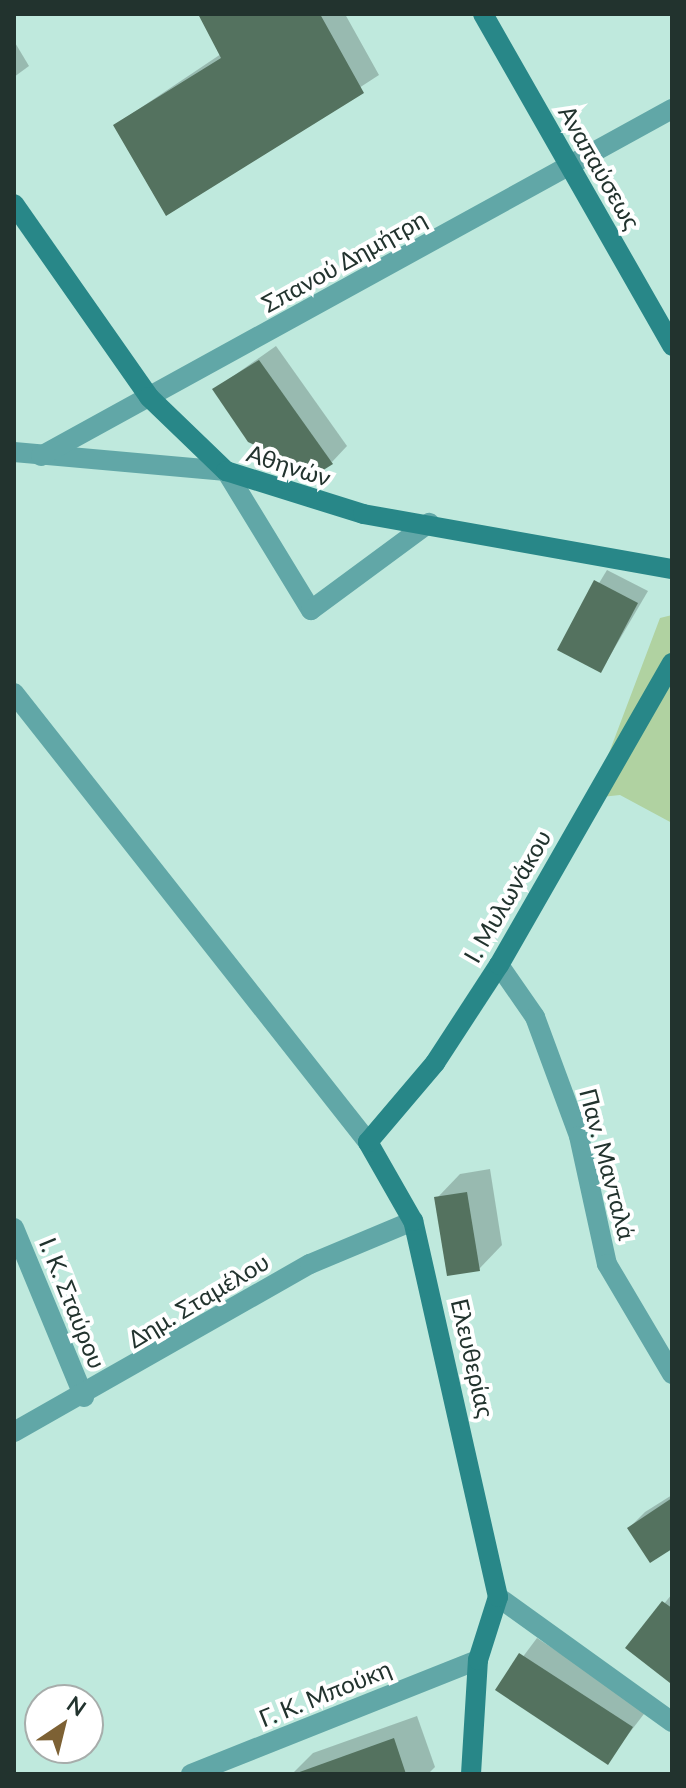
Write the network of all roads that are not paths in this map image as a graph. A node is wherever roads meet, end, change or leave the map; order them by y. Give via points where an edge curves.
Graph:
1 (483, 14) edge
2 (672, 109) edge
3 (570, 167) junction
4 (14, 204) edge
5 (672, 346) edge
6 (149, 397) junction
7 (14, 452) edge
8 (41, 456) junction
9 (226, 471) junction
10 (429, 523) junction
11 (672, 569) edge
12 (672, 663) edge
13 (14, 693) edge
14 (499, 965) junction
15 (368, 1142) junction
16 (413, 1221) junction
17 (14, 1228) edge
18 (672, 1374) edge
19 (84, 1397) junction
20 (14, 1432) edge
21 (498, 1597) junction
22 (478, 1660) junction
23 (672, 1722) edge
24 (191, 1774) edge
25 (471, 1774) edge

1 - 3 main road, Αναπαύσεως
2 - 3 street, Σπανού Δημήτρη
3 - 5 main road, Αναπαύσεως
3 - 6 street, Σπανού Δημήτρη
4 - 6 main road, Αθηνών
6 - 8 street, Σπανού Δημήτρη
6 - 9 main road, Αθηνών
7 - 8 street
8 - 9 street
9 - 10 main road, Αθηνών via 327,506
9 - 10 street via 311,610
10 - 11 main road, Αθηνών
12 - 14 main road, Ι. Μυλωνάκου
13 - 15 street
14 - 15 main road, Ι. Μυλωνάκου via 435,1063
14 - 18 street, Παν. Μανταλά via 535,1017 568,1106 607,1264
15 - 16 main road, Ελευθερίας
16 - 19 street, Δημ. Σταμέλου via 310,1264
16 - 21 main road, Ελευθερίας
17 - 19 street, Ι. Κ. Σταύρου
19 - 20 street, Δημ. Σταμέλου
21 - 22 main road
21 - 23 street
22 - 24 street, Γ. Κ. Μπούκη
22 - 25 main road

